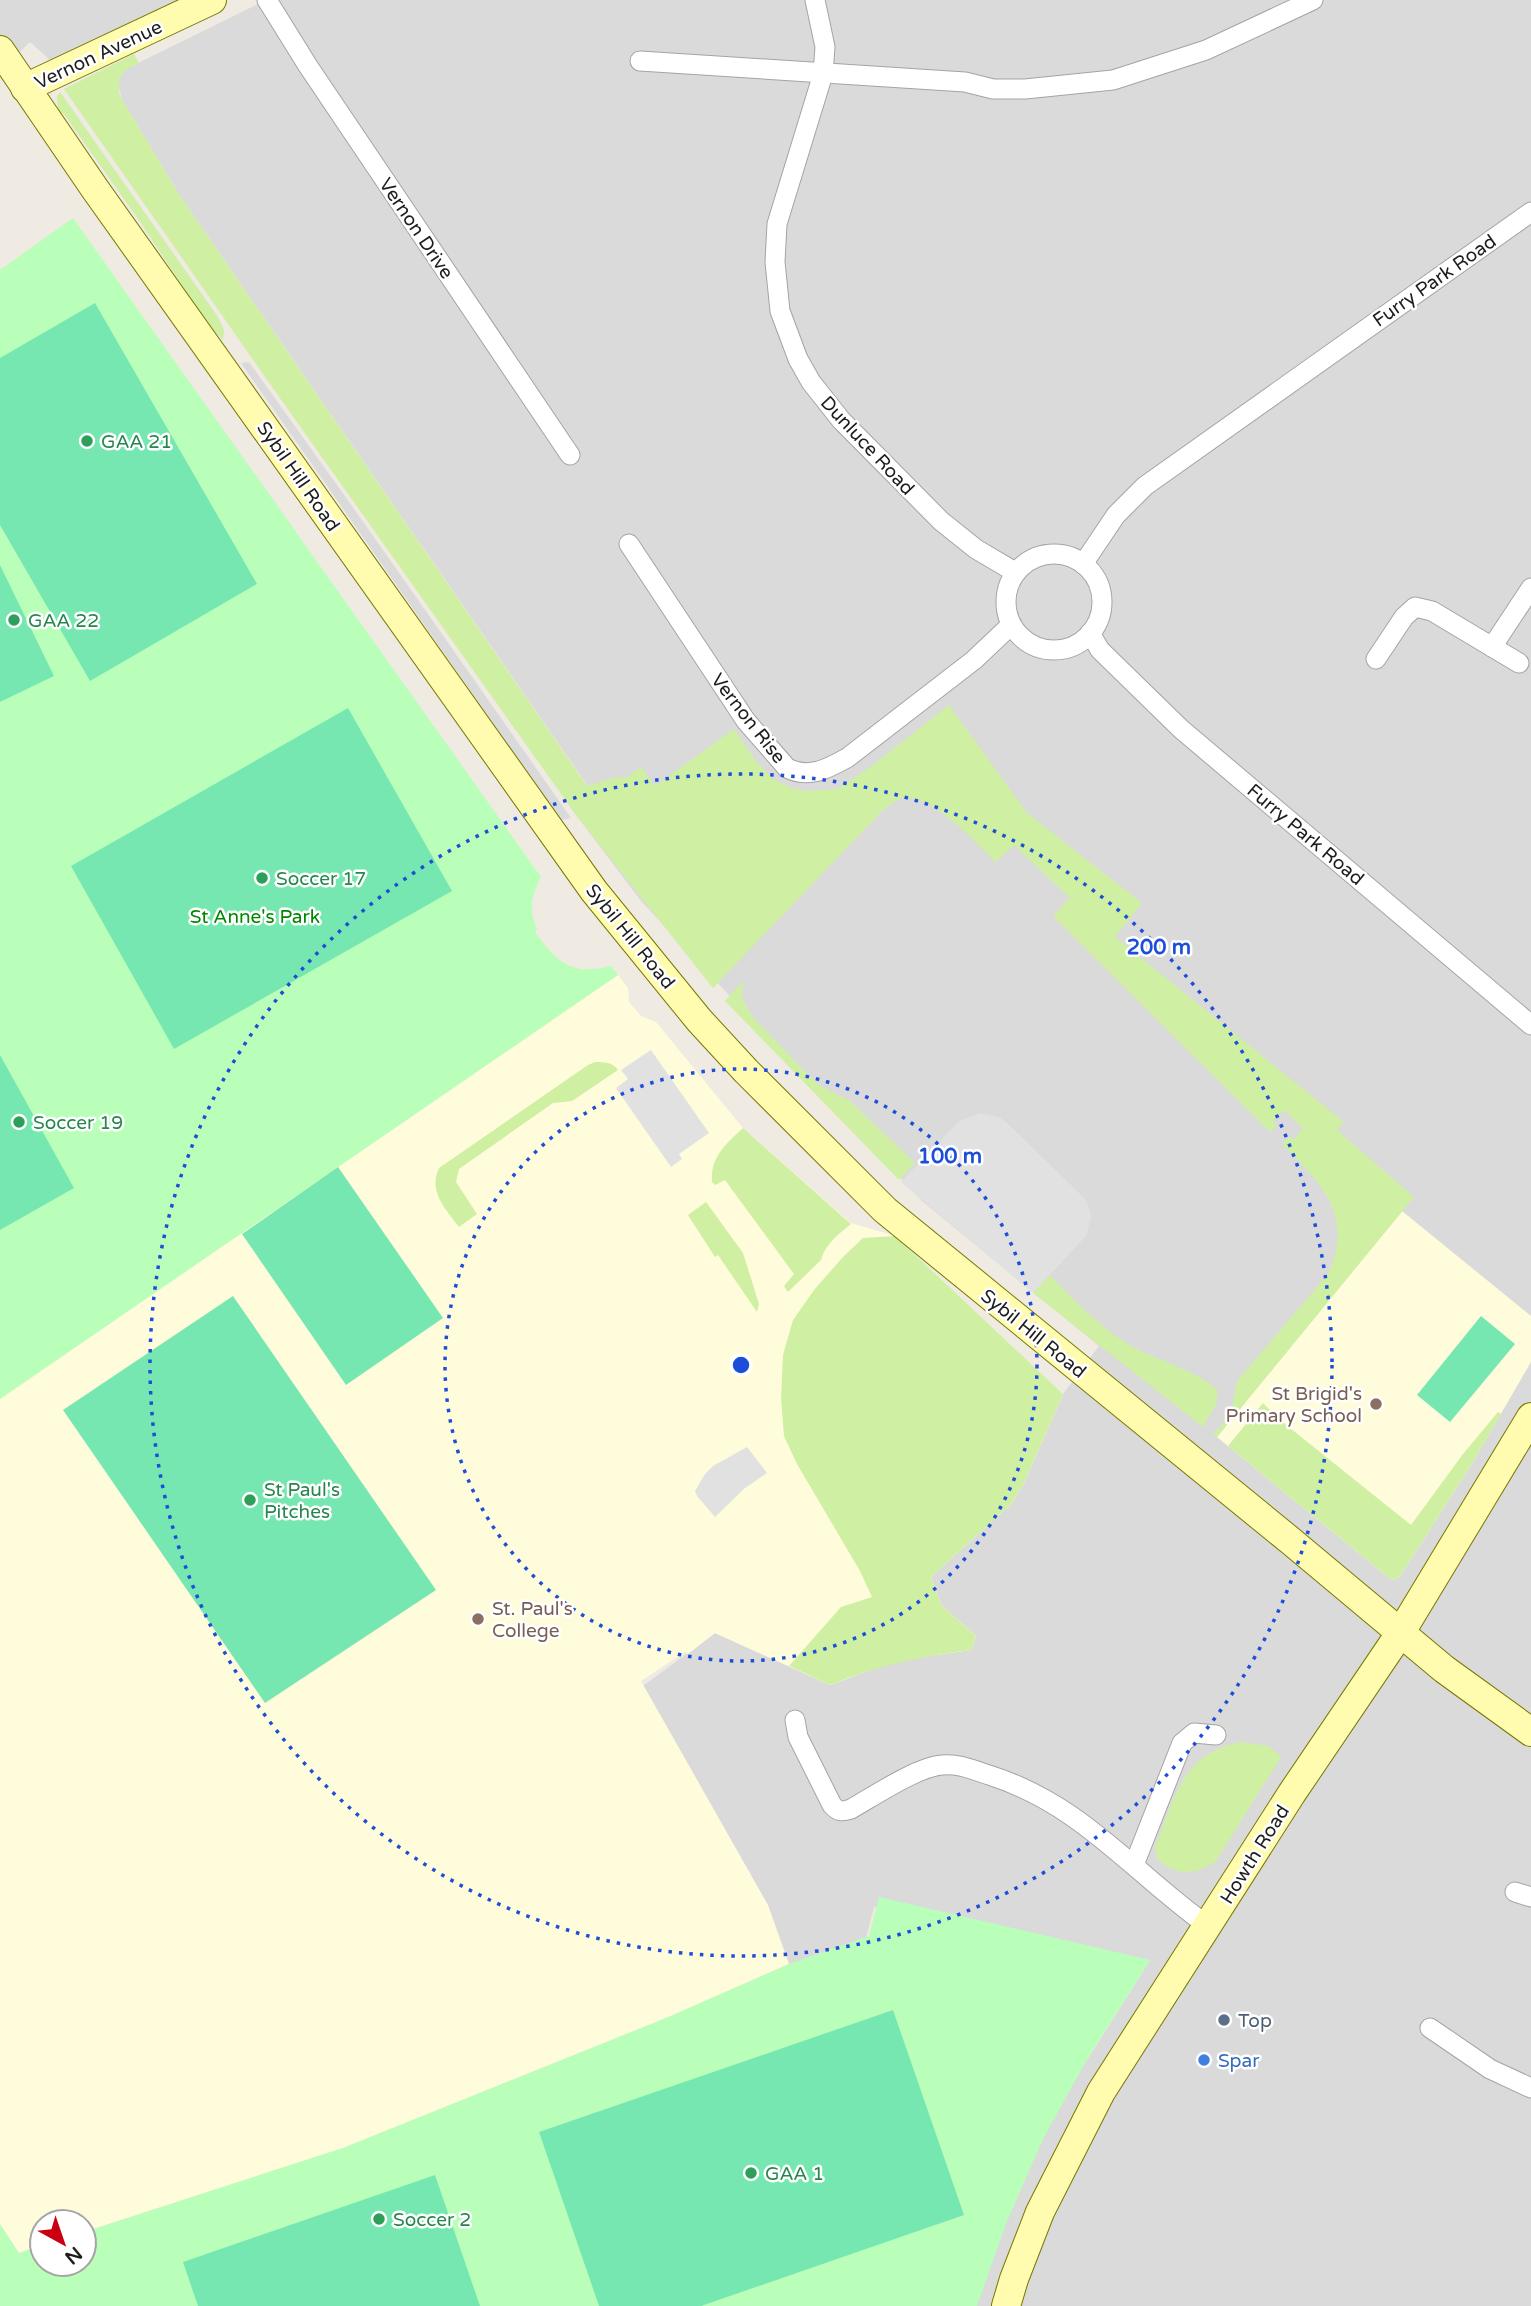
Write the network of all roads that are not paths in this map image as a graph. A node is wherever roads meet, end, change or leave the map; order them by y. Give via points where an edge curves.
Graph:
1 (212, 0) edge
2 (267, 0) edge
3 (814, 0) edge
4 (1313, 0) edge
5 (1286, 6) edge
6 (0, 50) edge
7 (640, 61) dead end
8 (822, 74) junction
9 (25, 88) junction
10 (1531, 212) edge
11 (570, 454) dead end
12 (629, 544) dead end
13 (1083, 564) junction
14 (1015, 572) junction
15 (1531, 588) edge
16 (1011, 625) junction
17 (1090, 633) junction
18 (1493, 647) junction
19 (1376, 659) dead end
20 (1518, 663) dead end
21 (1531, 1025) edge
22 (1531, 1417) edge
23 (1401, 1632) junction
24 (795, 1720) dead end
25 (1531, 1731) edge
26 (1216, 1735) dead end
27 (1134, 1865) junction
28 (1208, 1926) junction
29 (1430, 2028) dead end
30 (1531, 2088) edge
31 (1006, 2306) edge

1 - 9 main road, Vernon Avenue
2 - 11 street, Vernon Drive
3 - 8 street, Dunluce Road via 825,47
4 - 5 street
5 - 8 street via 1206,50 1113,80 993,89 965,82
6 - 9 main road, Vernon Avenue
7 - 8 street
8 - 14 street, Dunluce Road via 777,223 780,311 798,359 841,421 906,487 976,549
9 - 23 main road, Sybil Hill Road via 587,882 699,1020 885,1210
10 - 13 street, Furry Park Road via 1145,486 1116,515
12 - 16 street, Vernon Rise via 747,721 787,768 796,772 827,769 847,758 974,660
13 - 14 street via 1070,557 1042,555
13 - 17 street via 1094,575 1101,597 1098,620
14 - 16 street via 1006,597
15 - 18 street
16 - 17 street via 1034,646 1048,650 1064,649
17 - 21 street, Furry Park Road via 1100,650 1181,729
18 - 19 street via 1432,611 1415,607
18 - 20 street
22 - 23 main road, Howth Road
23 - 25 main road, Sybil Hill Road via 1462,1683
23 - 28 main road, Howth Road
24 - 27 street via 836,1810 851,1809 938,1765 956,1764 1047,1799 1078,1818
26 - 27 street via 1194,1733 1182,1743
27 - 28 street
28 - 31 main road, Howth Road via 1076,2138 1040,2212
29 - 30 street via 1490,2069

